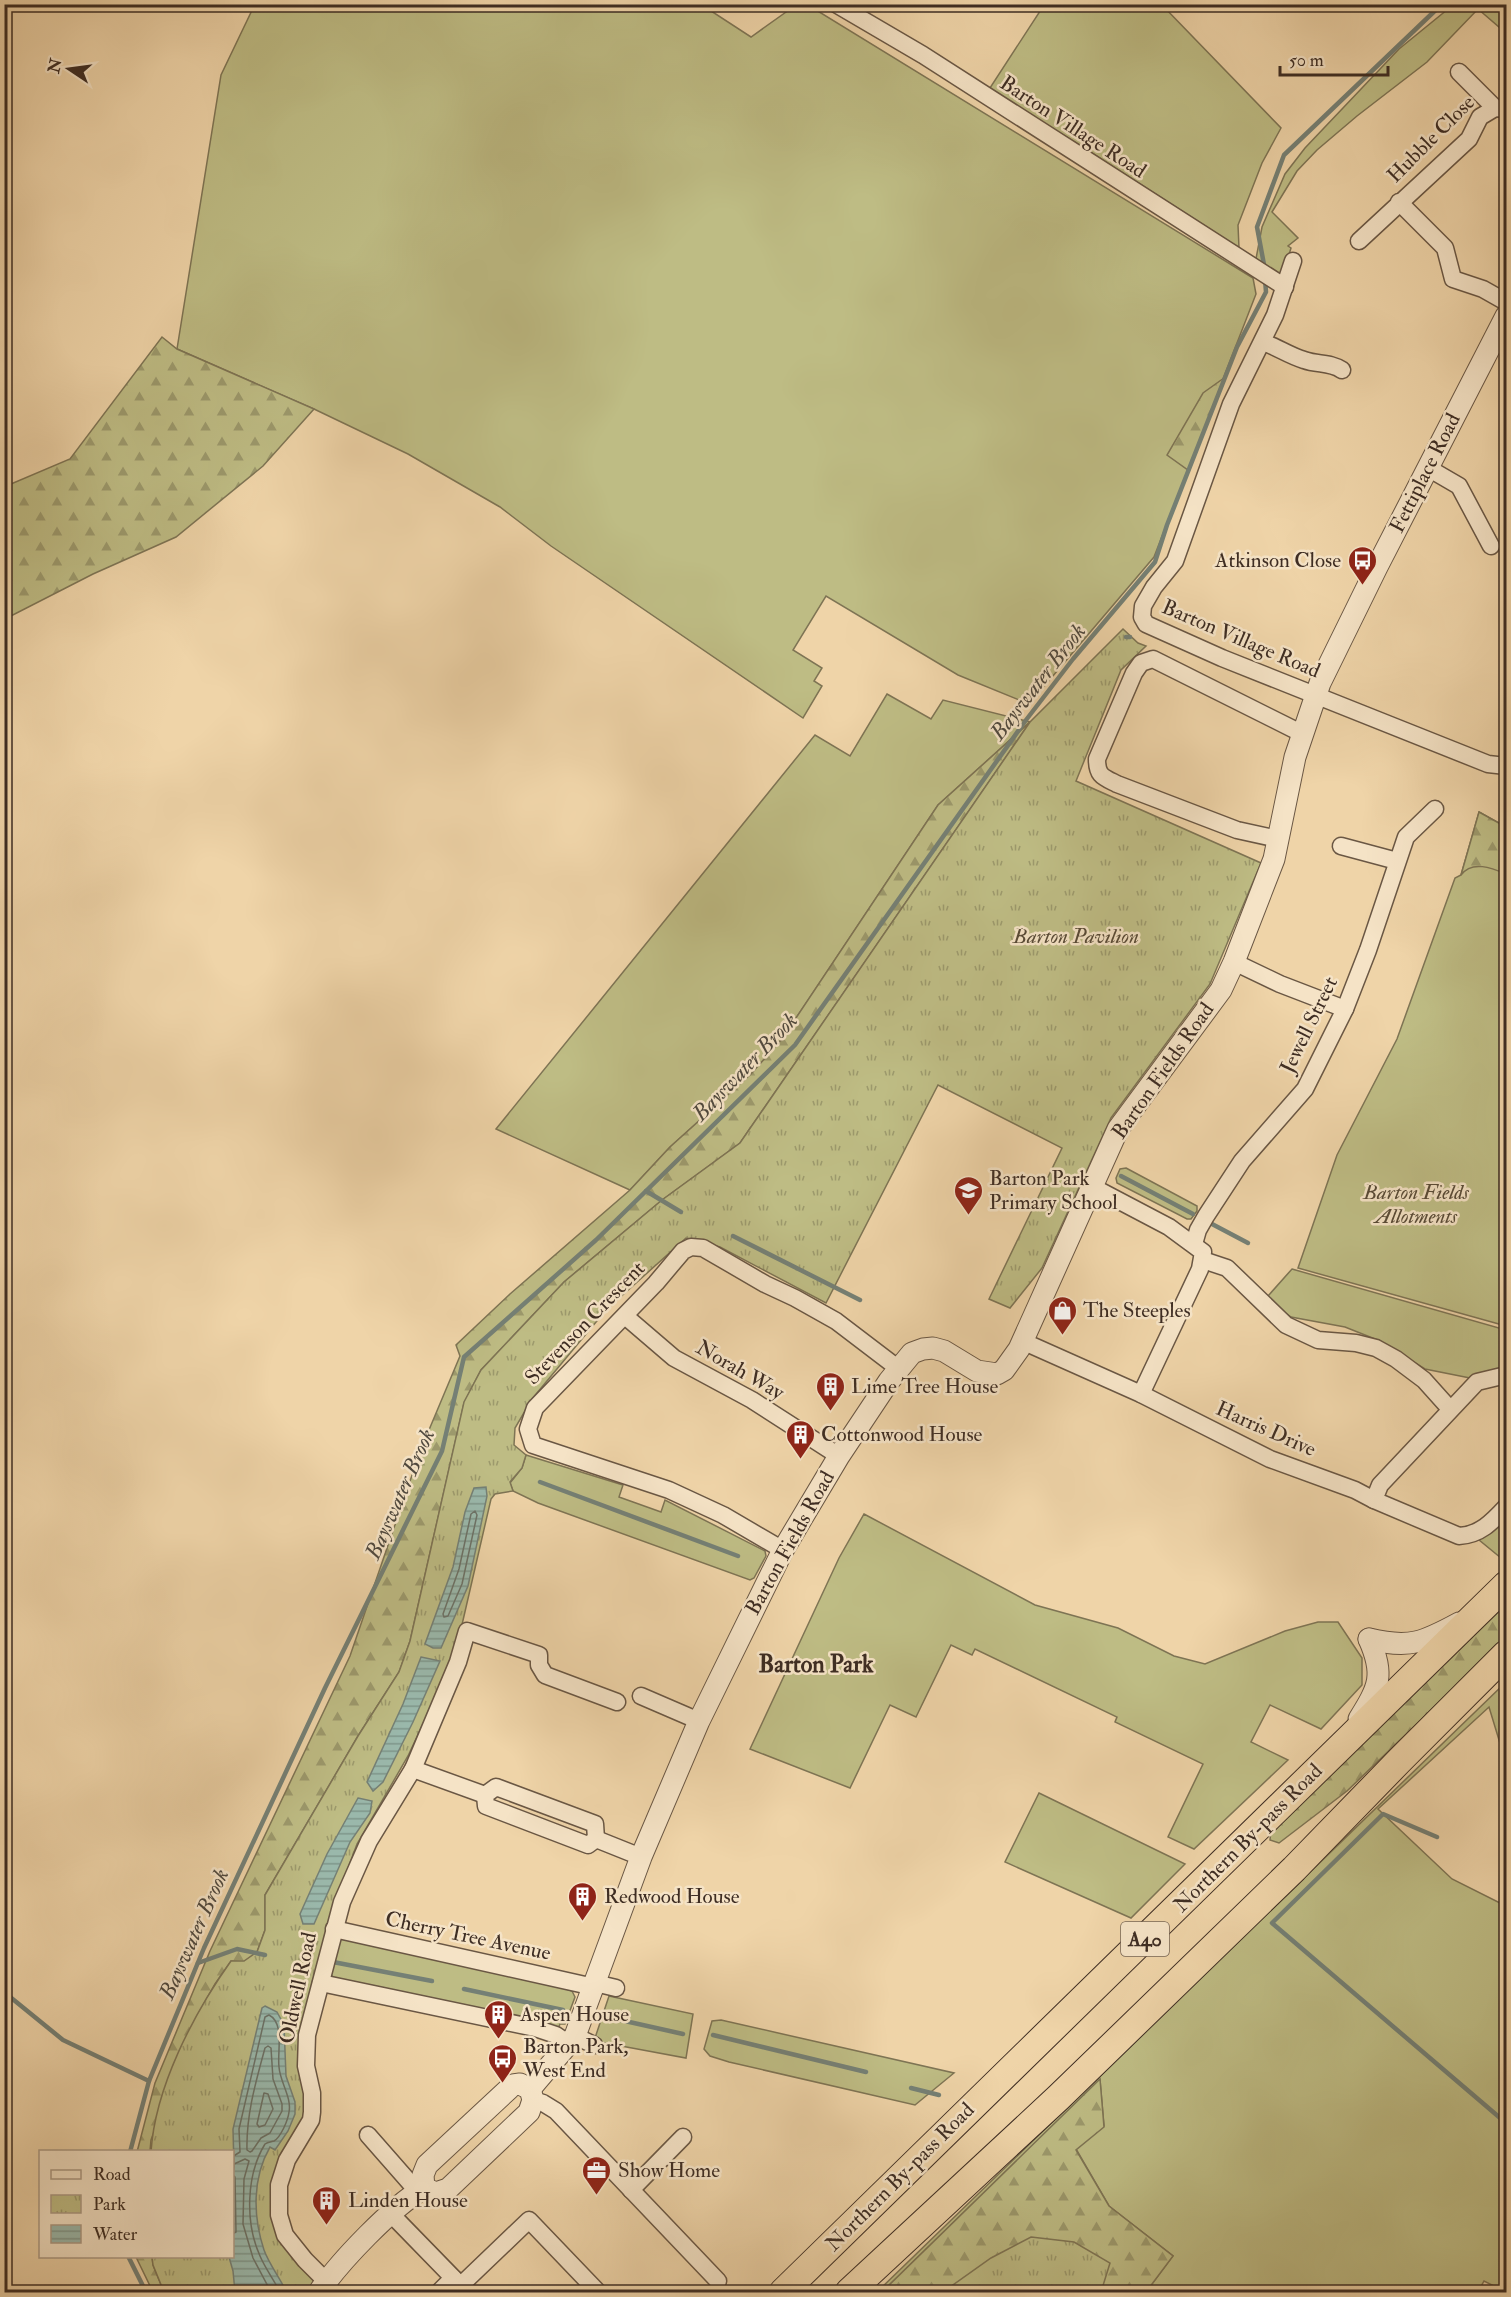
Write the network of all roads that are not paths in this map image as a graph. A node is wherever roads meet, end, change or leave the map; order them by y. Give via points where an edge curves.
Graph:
1 (836, 4) edge
2 (1459, 72) dead end
3 (1501, 109) edge
4 (1399, 202) junction
5 (1359, 241) dead end
6 (1293, 261) dead end
7 (1280, 285) junction
8 (1506, 302) edge
9 (1506, 316) edge
10 (1263, 342) junction
11 (1337, 363) dead end
12 (1428, 468) junction
13 (1491, 546) dead end
14 (1315, 696) junction
15 (1303, 734) junction
16 (1506, 766) edge
17 (1435, 809) dead end
18 (1278, 839) junction
19 (1341, 846) dead end
20 (1397, 861) junction
21 (1234, 962) junction
22 (1345, 1009) junction
23 (1092, 1186) junction
24 (1194, 1244) junction
25 (1203, 1260) junction
26 (625, 1316) junction
27 (1022, 1341) junction
28 (899, 1369) junction
29 (1506, 1377) edge
30 (1142, 1394) junction
31 (1450, 1409) junction
32 (839, 1456) junction
33 (1374, 1500) junction
34 (1506, 1507) edge
35 (783, 1550) junction
36 (1506, 1585) edge
37 (1479, 1612) junction
38 (1506, 1654) edge
39 (641, 1696) dead end
40 (617, 1702) dead end
41 (699, 1721) junction
42 (1344, 1743) junction
43 (413, 1769) junction
44 (641, 1857) junction
45 (334, 1929) junction
46 (321, 1983) junction
47 (595, 1985) junction
48 (616, 1988) dead end
49 (572, 2040) junction
50 (594, 2045) dead end
51 (531, 2094) junction
52 (368, 2135) dead end
53 (683, 2137) dead end
54 (421, 2190) junction
55 (631, 2190) junction
56 (392, 2215) junction
57 (718, 2281) dead end
58 (460, 2286) edge
59 (323, 2287) edge
60 (439, 2292) edge
61 (598, 2292) edge
62 (783, 2292) edge
63 (849, 2292) edge

1 - 7 street, Barton Village Road
2 - 3 street, Hubble Close
3 - 4 street, Hubble Close via 1480,117 1469,140
4 - 5 street, Hubble Close
4 - 8 street, Hubble Close via 1445,248 1453,279 1484,289
6 - 7 street, Barton Village Road
7 - 10 street, Barton Village Road
9 - 12 street, Fettiplace Road
10 - 11 street via 1301,359
10 - 14 street, Barton Village Road via 1231,404 1175,561 1154,586 1143,606 1142,617 1156,629
12 - 13 street via 1459,486
12 - 14 street, Fettiplace Road
14 - 15 street, Barton Fields Road
14 - 16 street, Barton Village Road via 1488,764
15 - 18 street, Barton Fields Road
15 - 18 street via 1153,659 1141,663 1134,673 1096,759 1097,769 1117,784 1237,830
17 - 20 street, Jewell Street via 1406,837
18 - 21 street, Barton Fields Road via 1270,871
19 - 20 street
20 - 22 street, Jewell Street
21 - 22 street
21 - 23 street, Barton Fields Road via 1221,990 1118,1129
22 - 24 street, Jewell Street via 1305,1089 1242,1161 1197,1230
23 - 24 street
23 - 27 street, Barton Fields Road
24 - 25 street via 1203,1252
25 - 30 street
25 - 31 street via 1227,1268 1286,1325 1318,1340 1356,1342 1396,1359 1424,1380
26 - 28 street, Stevenson Crescent via 683,1251 703,1248 836,1321
26 - 32 street, Norah Way via 674,1359 752,1400
26 - 35 street, Stevenson Crescent via 535,1408 528,1429 533,1445 669,1490
27 - 28 street, Barton Fields Road via 1004,1370 997,1374 977,1371 933,1348 912,1353
27 - 30 street, Harris Drive
28 - 32 street, Barton Fields Road
29 - 31 street via 1477,1382
30 - 33 street, Harris Drive via 1270,1459
31 - 33 street via 1380,1485
32 - 35 street, Barton Fields Road
33 - 34 street, Harris Drive via 1459,1536 1473,1535
35 - 41 street, Barton Fields Road
36 - 37 highway, Northern By-pass Road / A40
37 - 42 highway, Northern By-pass Road / A40
37 - 42 street via 1427,1640 1405,1645 1370,1639 1378,1660 1378,1682
38 - 63 highway, A40 via 1152,2007
39 - 41 street
40 - 43 street, Oldwell Road via 545,1675 539,1655 467,1631
41 - 44 street, Barton Fields Road
42 - 62 highway, Northern By-pass Road / A40
43 - 44 street via 485,1796 486,1806 588,1845 596,1839
43 - 45 street, Oldwell Road via 369,1841
44 - 47 street, Barton Fields Road
45 - 46 street, Oldwell Road
45 - 47 street, Cherry Tree Avenue
46 - 49 street via 536,2028
46 - 59 street, Oldwell Road via 307,2035 311,2120 281,2177 279,2215 285,2235
47 - 48 street, Cherry Tree Avenue
47 - 49 street, Barton Fields Road
49 - 50 street
49 - 51 street, Barton Fields Road
51 - 54 street, Barton Fields Road via 529,2112 448,2189 436,2193
51 - 54 street via 520,2084 513,2085 427,2165
51 - 55 street via 556,2111
52 - 54 street
53 - 55 street
54 - 56 street
55 - 57 street
56 - 58 street
56 - 59 street
58 - 60 street
58 - 61 street via 529,2220

